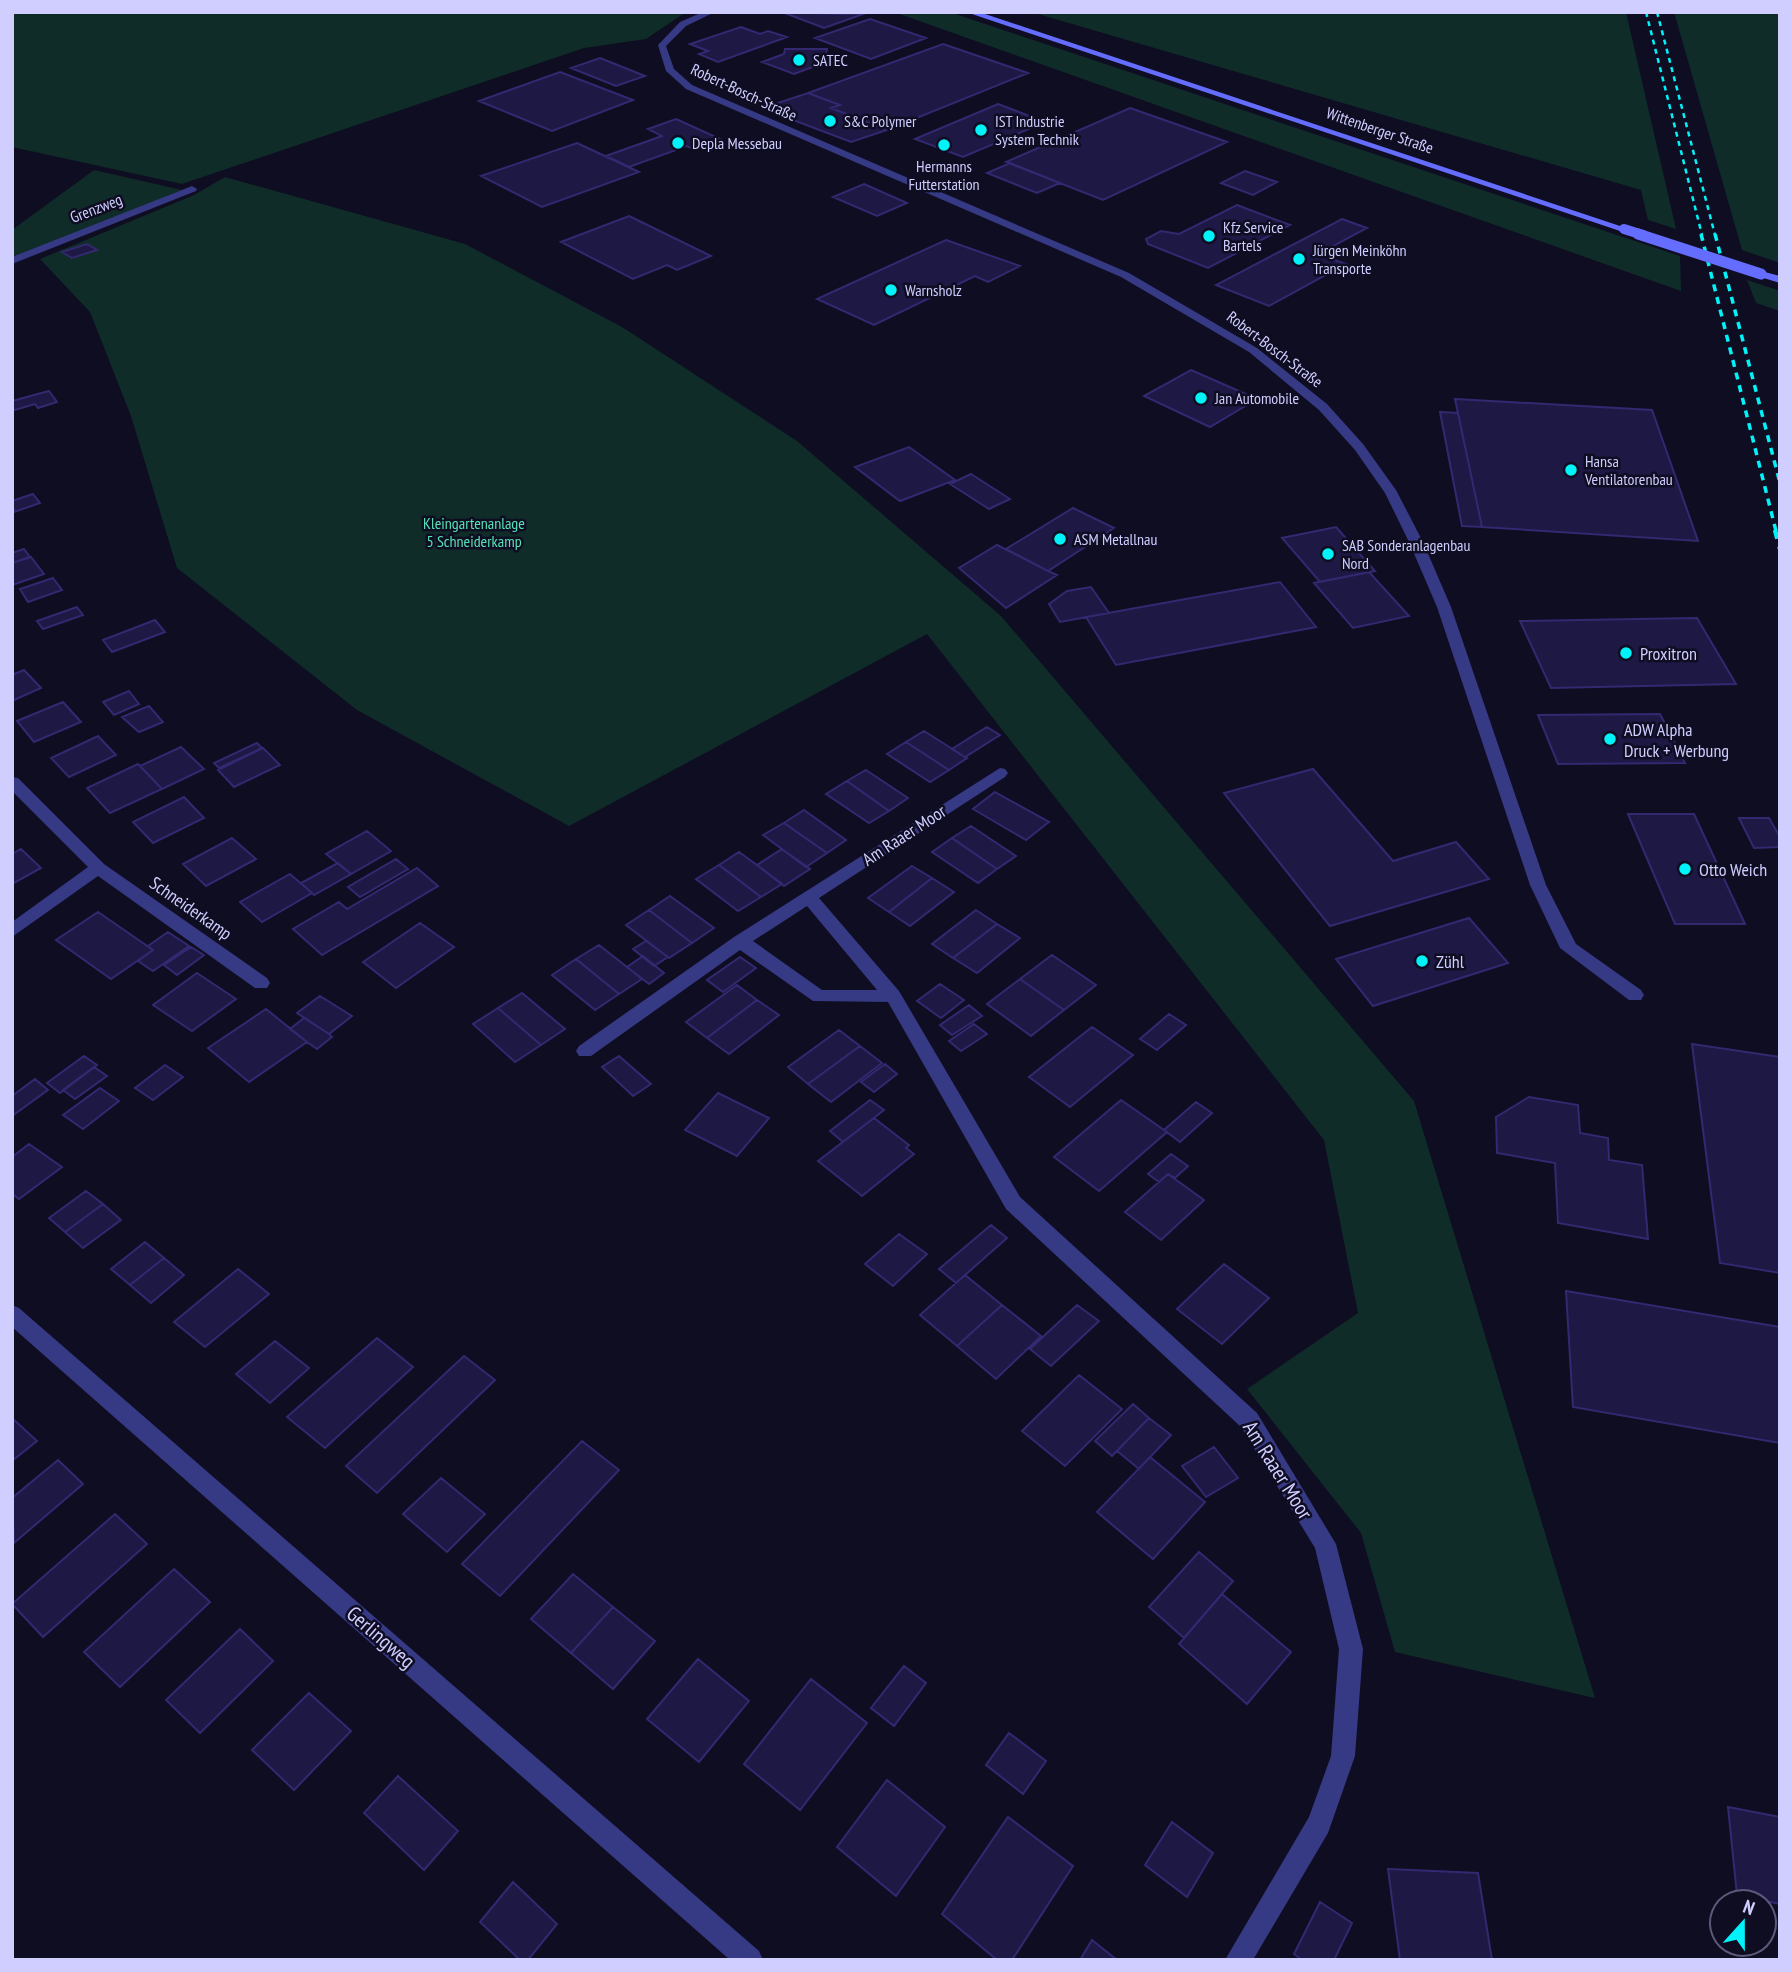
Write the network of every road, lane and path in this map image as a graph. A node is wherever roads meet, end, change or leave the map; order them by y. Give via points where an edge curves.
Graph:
1 (711, 12) edge
2 (970, 12) edge
3 (192, 188) dead end
4 (12, 261) edge
5 (1780, 280) edge
6 (1000, 774) dead end
7 (12, 782) edge
8 (98, 868) junction
9 (809, 897) junction
10 (12, 931) edge
11 (740, 941) junction
12 (261, 983) dead end
13 (1635, 995) dead end
14 (893, 996) junction
15 (585, 1051) dead end
16 (12, 1314) edge
17 (750, 1960) edge
18 (1238, 1960) edge

1 - 13 street, Robert-Bosch-Straße via 683,24 662,45 666,68 677,80 718,102 1060,246 1165,296 1253,351 1323,407 1391,493 1416,542 1444,607 1538,885 1569,948
2 - 5 main road, Wittenberger Straße, bridge
3 - 4 street, Grenzweg
6 - 9 street, Am Raaer Moor
7 - 8 street, Schneiderkamp
8 - 10 street
8 - 12 street, Schneiderkamp
9 - 11 street, Am Raaer Moor
9 - 14 street, Am Raaer Moor
11 - 14 street via 819,996
11 - 15 street, Am Raaer Moor
14 - 18 street, Am Raaer Moor via 1013,1203 1249,1420 1325,1544 1351,1648 1343,1756 1318,1824
16 - 17 street, Gerlingweg

